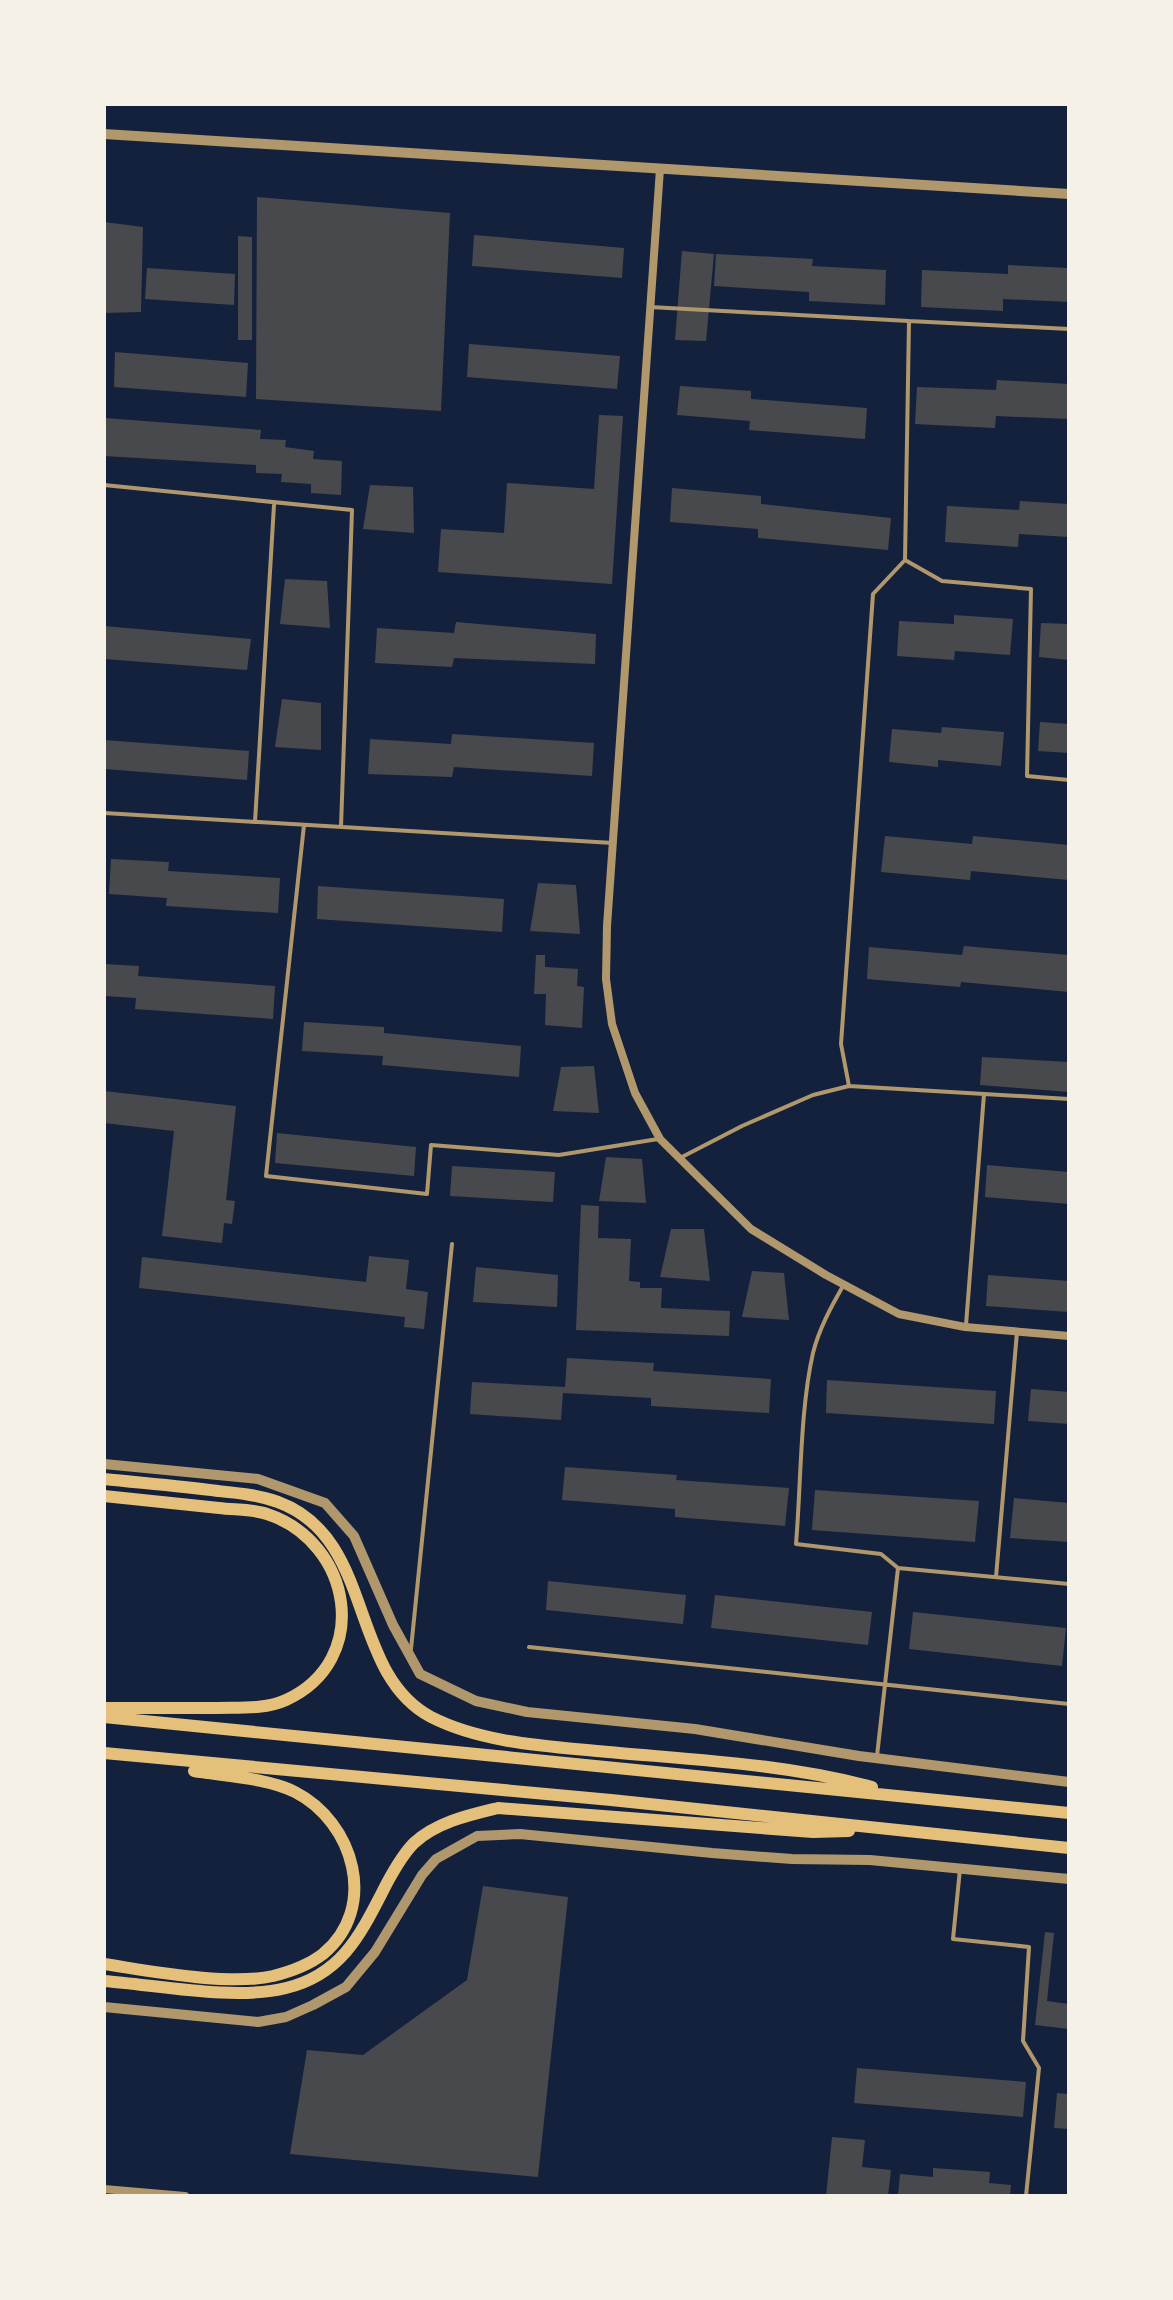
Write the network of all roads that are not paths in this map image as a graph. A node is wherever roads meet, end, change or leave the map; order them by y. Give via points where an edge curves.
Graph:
1 (104, 134) edge
2 (660, 169) junction
3 (1069, 194) edge
4 (650, 306) junction
5 (909, 321) junction
6 (1069, 329) edge
7 (104, 485) edge
8 (274, 504) junction
9 (905, 560) junction
10 (1069, 780) edge
11 (104, 813) edge
12 (255, 822) junction
13 (304, 825) junction
14 (341, 827) junction
15 (613, 843) junction
16 (849, 1086) junction
17 (984, 1094) junction
18 (1069, 1099) edge
19 (660, 1139) junction
20 (680, 1158) junction
21 (452, 1244) dead end
22 (844, 1284) junction
23 (965, 1327) junction
24 (1017, 1332) junction
25 (1069, 1336) edge
26 (104, 1464) edge
27 (104, 1479) edge
28 (104, 1496) edge
29 (898, 1568) junction
30 (996, 1577) junction
31 (1069, 1584) edge
32 (529, 1647) dead end
33 (410, 1655) junction
34 (885, 1685) junction
35 (1069, 1704) edge
36 (104, 1708) edge
37 (104, 1717) edge
38 (104, 1754) edge
39 (876, 1759) junction
40 (1069, 1782) edge
41 (910, 1797) junction
42 (1069, 1813) edge
43 (900, 1830) junction
44 (1069, 1848) edge
45 (960, 1869) junction
46 (1069, 1879) edge
47 (104, 1964) edge
48 (104, 1981) edge
49 (104, 2007) edge
50 (104, 2189) edge
51 (185, 2196) edge
52 (1026, 2196) edge

1 - 2 street
2 - 3 street
2 - 4 street
4 - 5 lane
4 - 15 street
5 - 6 lane
5 - 9 lane
7 - 8 lane
8 - 12 lane
8 - 14 lane via 352,510
9 - 10 lane via 942,581 1031,589 1027,776
9 - 16 lane via 873,594 841,1044
11 - 12 lane
12 - 13 lane
13 - 14 lane
13 - 19 lane via 266,1176 427,1194 431,1145 559,1155
14 - 15 lane
15 - 19 street via 606,979 612,1024 635,1093
16 - 17 lane
16 - 20 lane via 813,1095
17 - 18 lane
17 - 23 lane
19 - 20 street
20 - 22 street via 751,1229
21 - 33 lane
22 - 23 street via 899,1314
22 - 29 lane via 813,1354 796,1544 881,1554
23 - 24 street
24 - 25 street
24 - 30 lane
26 - 33 street via 258,1479 325,1503 354,1536
27 - 41 main road via 251,1495 300,1513 344,1563 391,1679 431,1717 513,1743 790,1768
28 - 36 main road via 266,1513 291,1525 326,1558 343,1609 332,1660 321,1677 283,1702 258,1707
29 - 30 lane
29 - 34 lane
30 - 31 lane
32 - 34 lane
33 - 39 street via 420,1674 488,1704 695,1729
34 - 35 lane
34 - 39 lane
37 - 41 main road
38 - 43 main road
38 - 47 main road via 294,1791 342,1835 353,1862 355,1896 343,1931 323,1954 272,1976 169,1974
39 - 40 street
41 - 42 main road
43 - 44 main road
43 - 48 main road via 813,1832 498,1808 453,1819 415,1842 346,1954 321,1975 285,1988 247,1992
45 - 46 street
45 - 49 street via 520,1834 477,1836 436,1859 346,1987 313,2005 258,2022
45 - 52 lane via 953,1939 1029,1947 1023,2041 1039,2068
50 - 51 street

